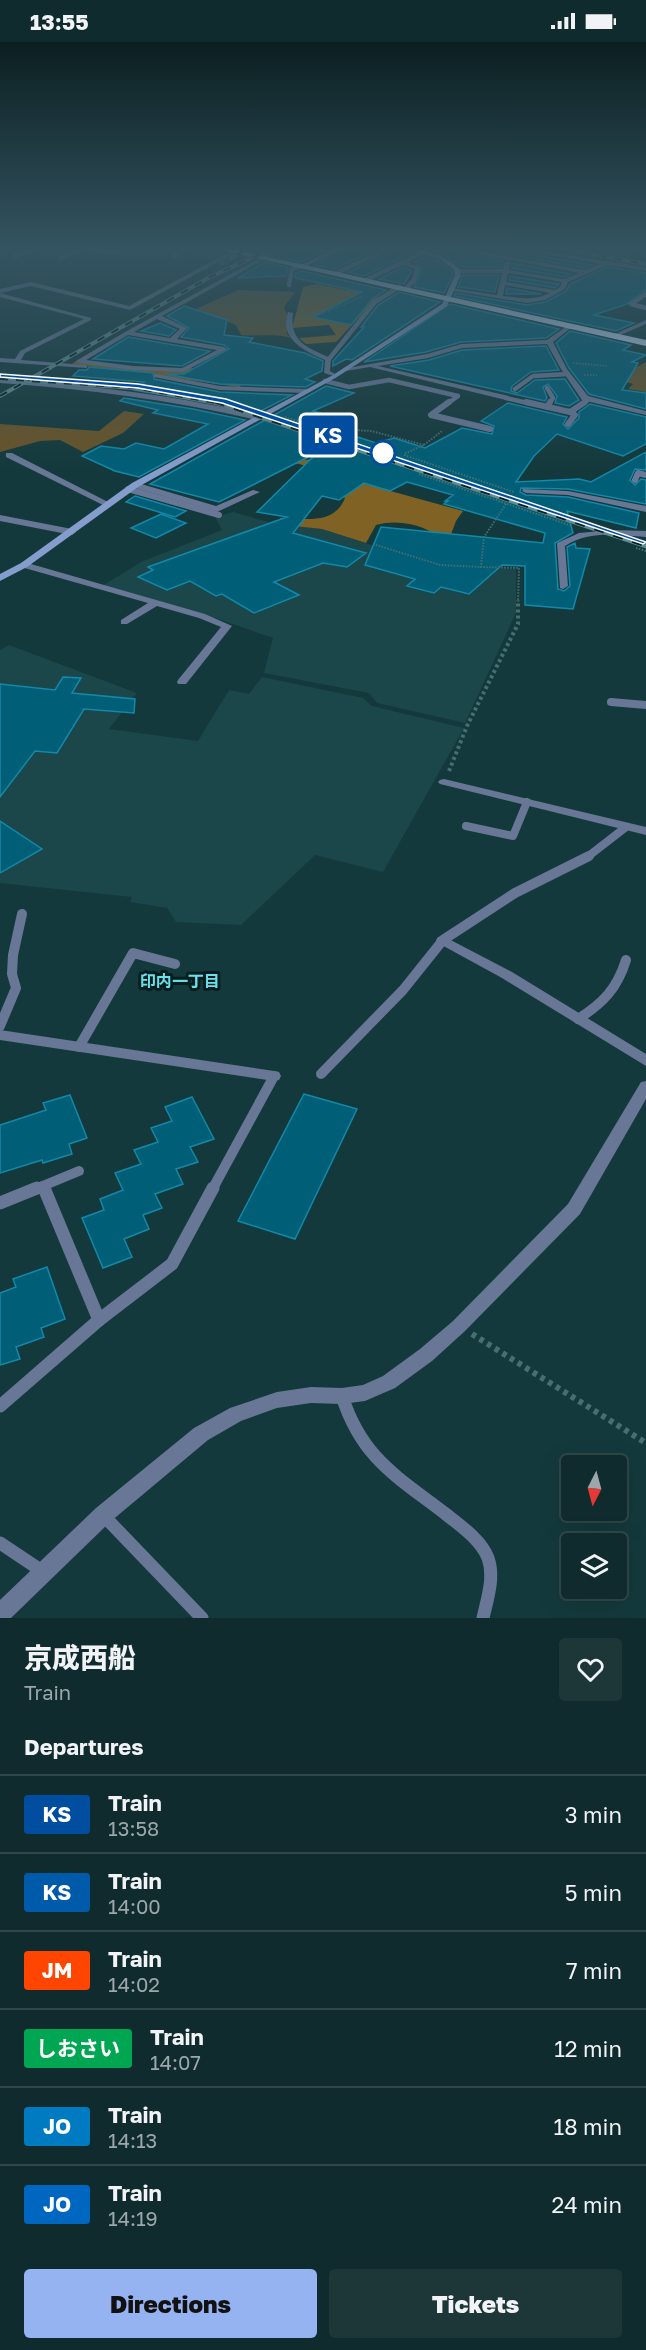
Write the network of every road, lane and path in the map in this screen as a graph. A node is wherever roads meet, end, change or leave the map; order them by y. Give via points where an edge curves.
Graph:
1 (80, 324) edge
2 (145, 324) edge
3 (173, 324) edge
4 (289, 324) edge
5 (358, 324) edge
6 (416, 324) edge
7 (559, 324) edge
8 (642, 324) edge
9 (570, 326) junction
10 (127, 333) junction
11 (616, 335) junction
12 (646, 337) edge
13 (171, 340) junction
14 (549, 342) junction
15 (646, 343) edge
16 (329, 359) junction
17 (0, 360) edge
18 (17, 361) junction
19 (560, 363) junction
20 (367, 366) junction
21 (607, 366) dead end
22 (345, 369) junction
23 (568, 374) junction
24 (335, 376) junction
25 (1, 381) edge
26 (325, 381) junction
27 (515, 388) dead end
28 (547, 388) dead end
29 (307, 391) junction
30 (506, 398) joint
31 (588, 400) junction
32 (547, 407) junction
33 (570, 412) junction
34 (276, 413) dead end
35 (646, 413) edge
36 (257, 418) junction
37 (568, 424) dead end
38 (490, 429) dead end
39 (9, 455) dead end
40 (419, 474) dead end
41 (646, 475) edge
42 (635, 480) dead end
43 (132, 487) junction
44 (526, 491) joint
45 (256, 492) dead end
46 (108, 504) junction
47 (506, 504) junction
48 (646, 509) edge
49 (219, 515) dead end
50 (0, 518) edge
51 (72, 532) junction
52 (593, 533) junction
53 (646, 534) edge
54 (373, 544) dead end
55 (635, 548) dead end
56 (646, 551) edge
57 (24, 565) junction
58 (481, 567) junction
59 (0, 578) edge
60 (563, 586) dead end
61 (154, 603) junction
62 (124, 622) dead end
63 (182, 682) dead end
64 (611, 702) dead end
65 (646, 705) edge
66 (444, 782) joint
67 (527, 802) junction
68 (466, 826) dead end
69 (626, 827) junction
70 (646, 831) edge
71 (22, 914) dead end
72 (443, 940) junction
73 (626, 960) dead end
74 (175, 964) dead end
75 (578, 1019) junction
76 (0, 1026) edge
77 (0, 1035) edge
78 (79, 1047) junction
79 (646, 1061) edge
80 (321, 1074) dead end
81 (274, 1076) joint
82 (646, 1086) edge
83 (79, 1171) dead end
84 (43, 1186) junction
85 (0, 1203) edge
86 (99, 1320) junction
87 (459, 1326) junction
88 (342, 1396) junction
89 (0, 1406) edge
90 (646, 1443) edge
91 (104, 1515) junction
92 (0, 1543) edge
93 (42, 1571) junction
94 (0, 1614) edge
95 (202, 1618) edge
96 (483, 1618) edge

1 - 18 street via 22,352
2 - 10 street
3 - 13 street via 184,328
4 - 16 street via 298,344
5 - 16 lane
6 - 22 street
7 - 9 highway
8 - 11 street
9 - 11 highway
9 - 14 street
10 - 13 street
10 - 13 street via 79,361 183,370 224,349
11 - 12 highway
11 - 15 highway
14 - 19 street
14 - 20 street via 461,346
16 - 24 street via 326,372
17 - 18 street
18 - 29 street via 177,378 220,388
19 - 21 path
19 - 23 street
20 - 22 street
20 - 30 street
22 - 24 street
23 - 27 lane via 533,376
23 - 31 street
24 - 26 street
25 - 36 street via 165,396
26 - 29 street
26 - 38 lane via 349,387 357,382 380,384 389,380 458,396 431,415
28 - 32 lane via 553,398
29 - 36 street
30 - 32 lane
31 - 33 lane
31 - 35 street
32 - 33 lane
33 - 37 lane via 575,416
34 - 44 path via 319,428 370,431 424,445 404,454 515,492
36 - 43 street
39 - 46 street
40 - 47 path
41 - 42 lane via 638,473
43 - 45 street via 217,509
43 - 46 street
43 - 49 lane
44 - 48 street via 568,493
46 - 51 street
47 - 52 path
47 - 58 path via 484,537
50 - 51 street
51 - 57 street
52 - 53 street
52 - 60 street via 567,539 560,545
54 - 58 path via 440,566
55 - 56 path
57 - 59 street
57 - 61 street
58 - 66 path via 519,568 518,624
61 - 62 street
61 - 63 street via 227,626
64 - 65 lane
66 - 67 street
67 - 68 lane via 513,836
67 - 69 street
69 - 70 street
69 - 72 lane via 594,854 515,893
71 - 76 lane via 13,955 16,988
72 - 75 street
72 - 80 lane via 403,990
73 - 75 lane via 617,989
74 - 78 lane via 133,953
75 - 79 street
77 - 78 street
78 - 81 street
81 - 86 lane via 172,1264
82 - 87 street via 574,1209
83 - 84 lane
84 - 85 lane
84 - 86 lane
86 - 89 lane
87 - 88 street via 389,1382 365,1393
87 - 90 path
88 - 91 street via 276,1400 236,1414 201,1434
88 - 96 lane via 350,1424 374,1458 462,1528 488,1557 491,1580
91 - 93 street
91 - 95 lane
92 - 93 lane
93 - 94 street

